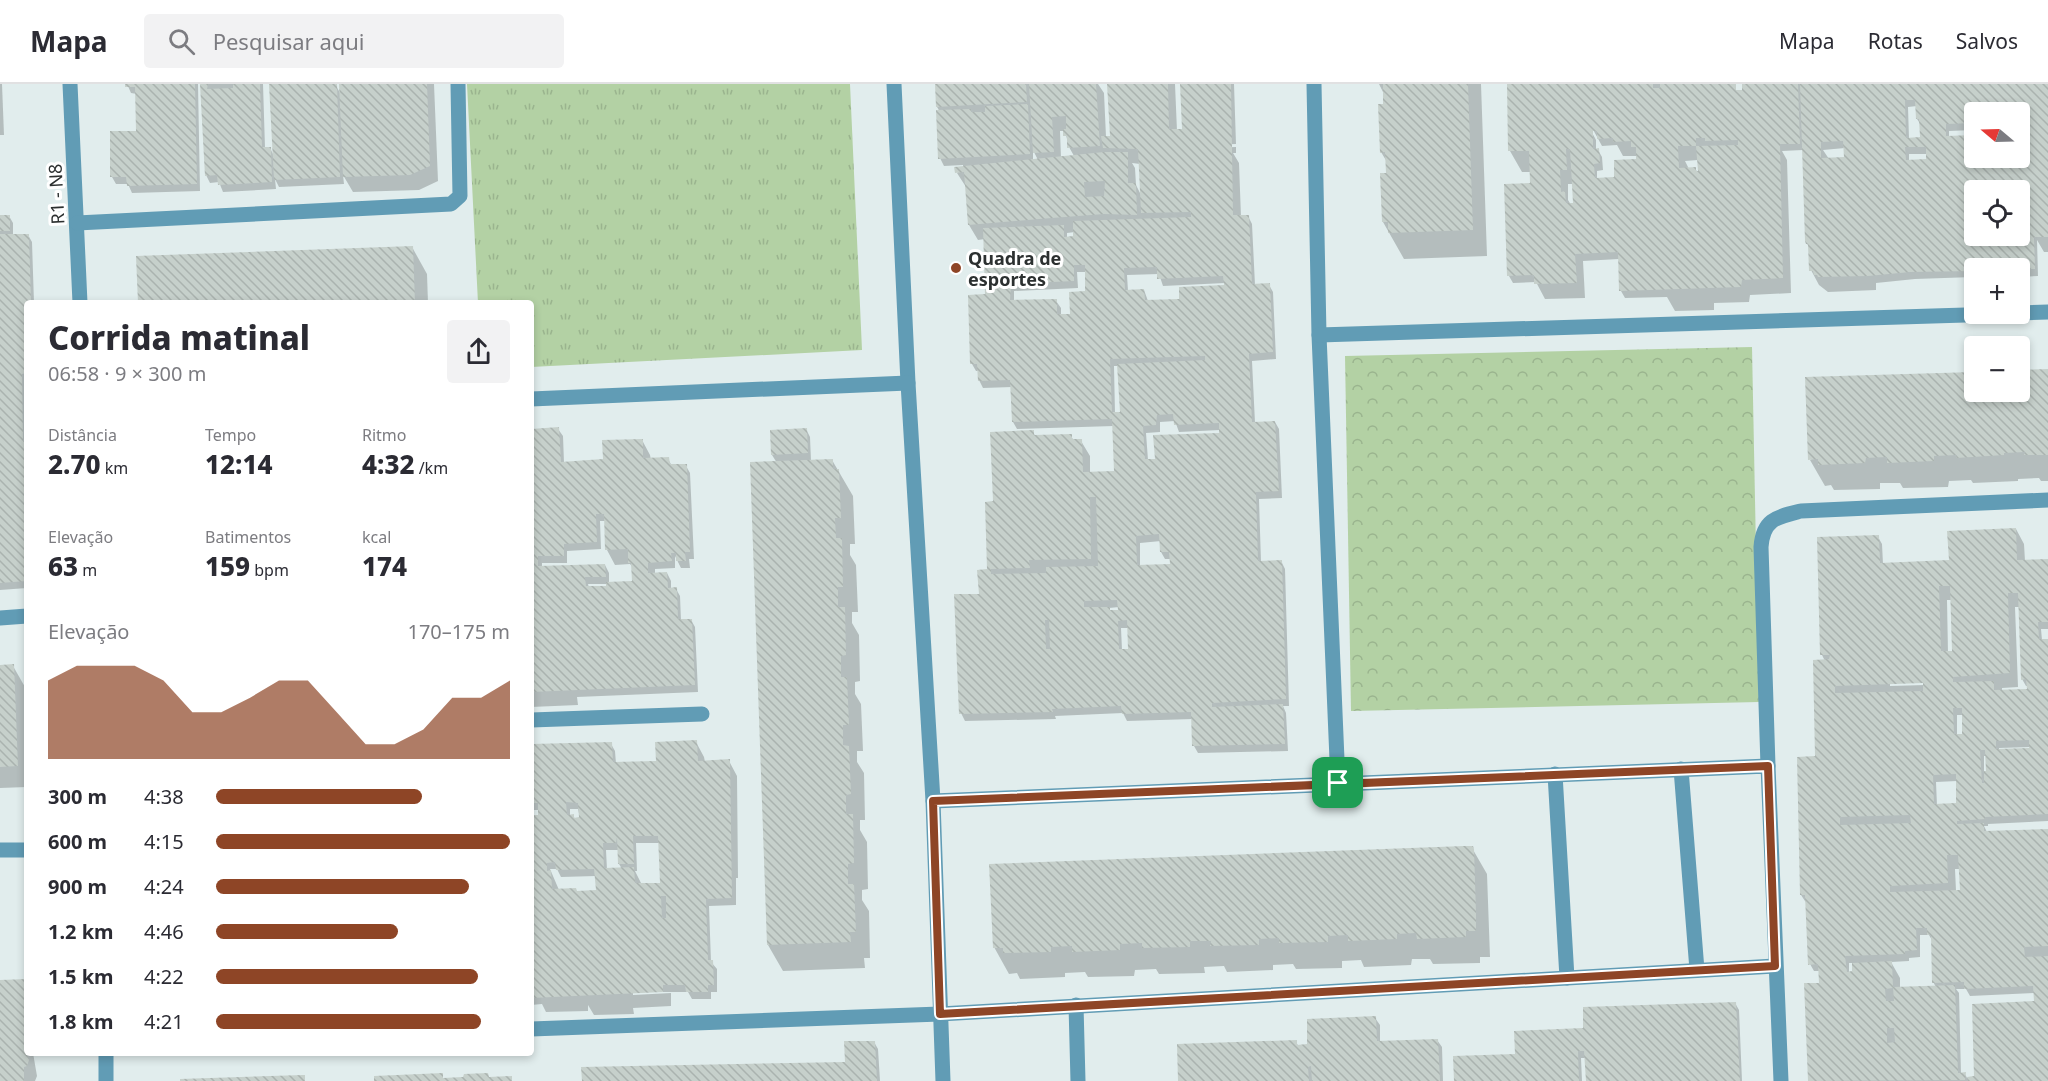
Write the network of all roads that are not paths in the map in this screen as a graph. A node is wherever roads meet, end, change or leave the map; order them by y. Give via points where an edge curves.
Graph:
1 (70, 84) edge
2 (458, 84) edge
3 (894, 84) edge
4 (1314, 84) edge
5 (77, 223) junction
6 (80, 300) edge
7 (2048, 312) edge
8 (2030, 313) edge
9 (1964, 315) edge
10 (1319, 335) junction
11 (908, 383) junction
12 (534, 399) edge
13 (2048, 500) edge
14 (24, 616) edge
15 (0, 618) edge
16 (702, 714) dead end
17 (534, 720) edge
18 (1768, 766) junction
19 (1681, 769) junction
20 (1555, 774) junction
21 (1338, 783) junction
22 (933, 801) junction
23 (0, 850) edge
24 (24, 850) edge
25 (1775, 966) junction
26 (1697, 970) junction
27 (1567, 978) junction
28 (1076, 1005) junction
29 (940, 1014) junction
30 (534, 1029) edge
31 (106, 1056) edge
32 (106, 1081) edge
33 (943, 1081) edge
34 (1078, 1081) edge
35 (1781, 1081) edge

1 - 5 street, R1 - N8
2 - 5 street via 460,196 452,204
3 - 11 street
4 - 10 street
5 - 6 street, R1 - N8
7 - 8 street
9 - 10 street
10 - 21 street
11 - 12 street
11 - 22 street
13 - 18 street via 1816,510 1772,520 1766,526 1761,547
14 - 15 street
16 - 17 street
18 - 19 street
18 - 25 street
19 - 20 street
19 - 26 street
20 - 21 street
20 - 27 street
21 - 22 street
22 - 29 street
23 - 24 street
25 - 26 street
25 - 35 street
26 - 27 street
27 - 28 street
28 - 29 street
28 - 34 street
29 - 30 street
29 - 33 street
31 - 32 street

